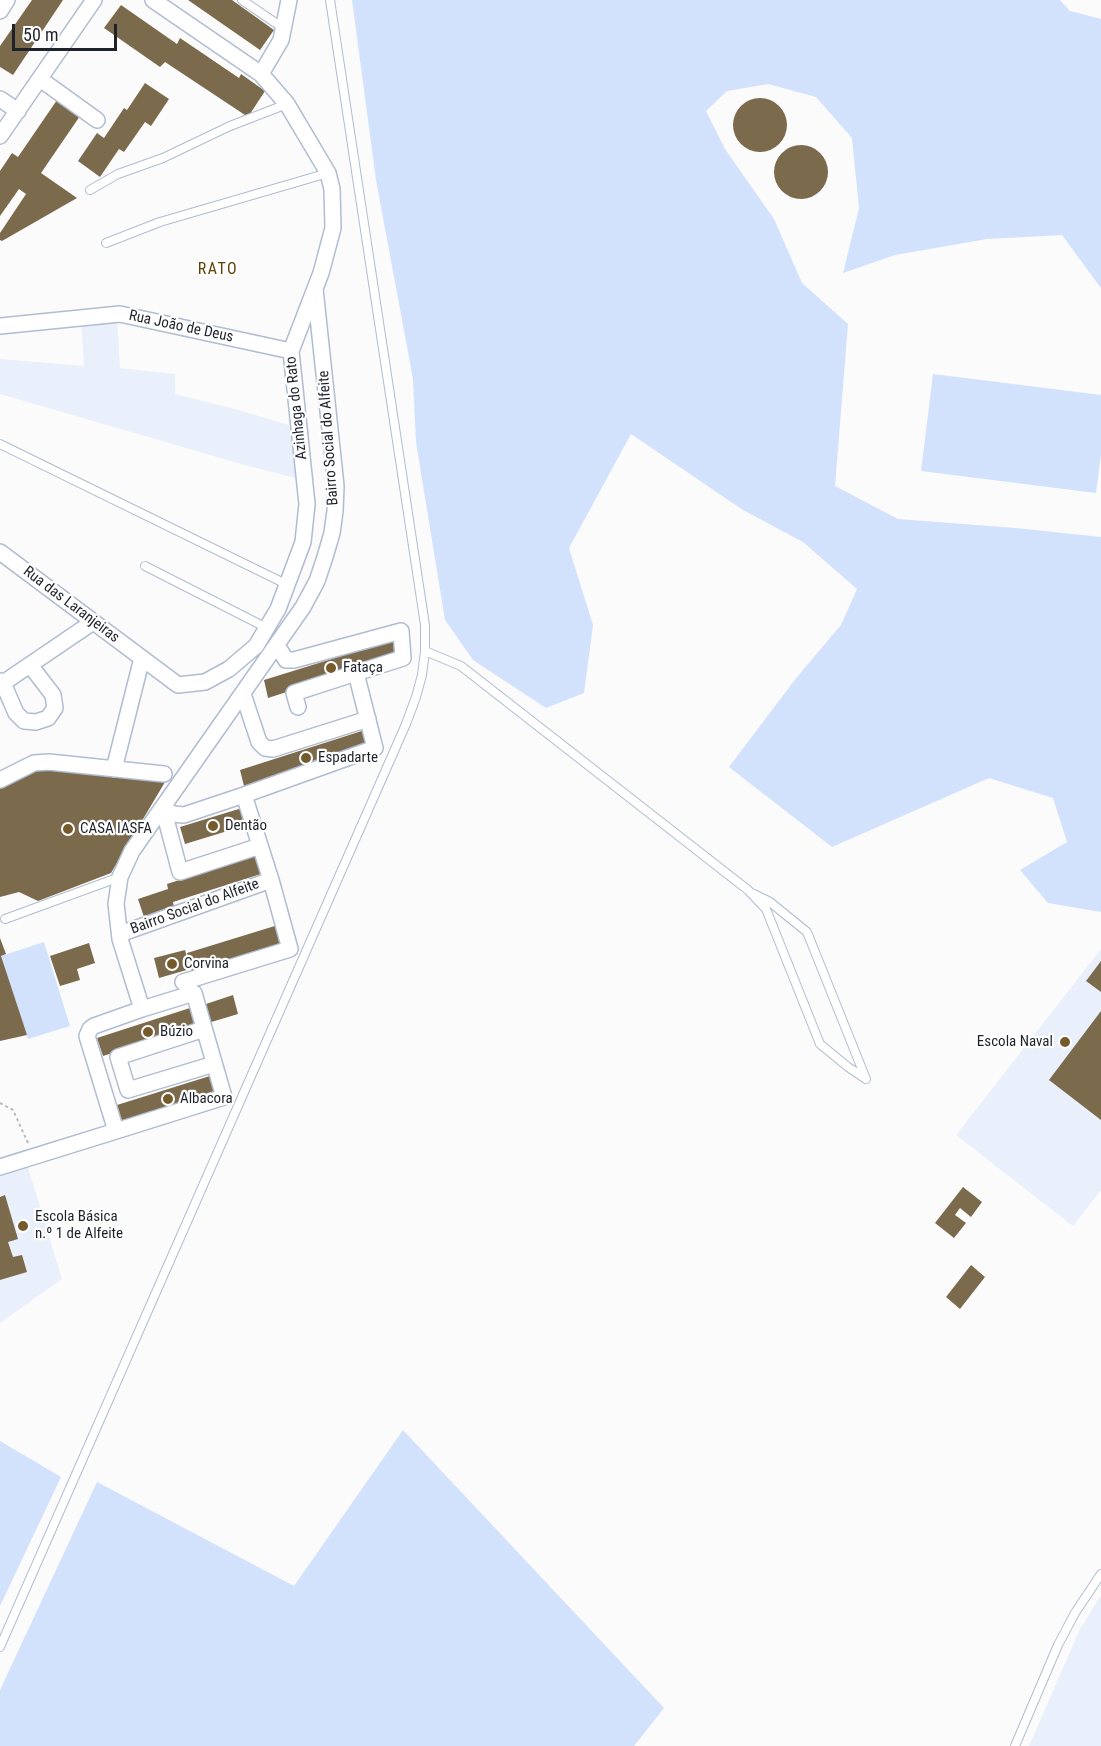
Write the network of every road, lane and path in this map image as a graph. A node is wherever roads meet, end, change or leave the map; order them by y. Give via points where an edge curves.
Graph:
1 (7, 0) edge
2 (94, 0) edge
3 (242, 0) edge
4 (289, 0) edge
5 (330, 0) edge
6 (158, 2) edge
7 (0, 11) edge
8 (283, 28) junction
9 (261, 74) junction
10 (40, 79) junction
11 (0, 99) edge
12 (287, 104) junction
13 (18, 111) junction
14 (96, 120) dead end
15 (0, 136) edge
16 (328, 172) junction
17 (90, 190) dead end
18 (106, 243) dead end
19 (315, 289) junction
20 (0, 326) edge
21 (291, 351) junction
22 (0, 444) edge
23 (0, 552) edge
24 (145, 566) dead end
25 (288, 585) junction
26 (93, 622) junction
27 (267, 628) junction
28 (277, 645) junction
29 (426, 651) junction
30 (141, 658) junction
31 (30, 665) junction
32 (356, 673) junction
33 (1, 683) edge
34 (243, 694) junction
35 (298, 707) dead end
36 (368, 719) junction
37 (114, 769) junction
38 (164, 774) dead end
39 (0, 780) edge
40 (244, 795) junction
41 (163, 808) junction
42 (260, 846) junction
43 (120, 877) junction
44 (271, 880) junction
45 (748, 890) junction
46 (5, 920) dead end
47 (120, 934) junction
48 (183, 982) dead end
49 (142, 1009) junction
50 (204, 1029) junction
51 (214, 1064) junction
52 (0, 1103) edge
53 (117, 1131) junction
54 (34, 1156) junction
55 (0, 1167) edge
56 (1101, 1574) edge
57 (0, 1647) edge
58 (1015, 1746) edge

1 - 7 street
2 - 10 street
3 - 8 lane
4 - 8 street
5 - 29 lane
6 - 9 street, Azinhaga do Rato
8 - 9 street via 281,40
9 - 12 street, Azinhaga do Rato
10 - 13 street
10 - 14 street
11 - 13 street
12 - 16 street, Azinhaga do Rato
12 - 17 lane via 118,174
13 - 15 street
16 - 18 lane via 160,222
16 - 19 street, Azinhaga do Rato via 333,228
19 - 21 street, Azinhaga do Rato
19 - 28 street, Bairro Social do Alfeite via 336,486 335,511 317,581
20 - 21 street, Rua João de Deus via 120,314
21 - 25 street, Azinhaga do Rato via 307,504 303,542
22 - 25 lane
23 - 26 street, Rua das Laranjeiras
24 - 27 lane
25 - 27 street, Azinhaga do Rato
26 - 30 street, Rua das Laranjeiras
26 - 31 street
27 - 30 street, Azinhaga do Rato via 256,646 229,669 205,682 178,685
28 - 32 street via 286,660 294,660 401,631 403,658
28 - 34 street, Bairro Social do Alfeite
29 - 45 lane via 461,666
29 - 57 lane via 406,724
30 - 37 street
31 - 33 street
31 - 33 street via 53,695 55,708 48,718 24,721
32 - 35 street via 294,693
32 - 36 street
34 - 36 street via 259,742 265,748 273,749
34 - 41 street, Bairro Social do Alfeite
36 - 40 street via 375,748
37 - 38 street
37 - 39 street via 41,762
40 - 41 street via 184,815
40 - 42 street, Bairro Social do Alfeite
41 - 42 street via 180,872
41 - 43 street, Bairro Social do Alfeite via 132,851
42 - 44 street, Bairro Social do Alfeite
43 - 46 lane
43 - 47 street, Bairro Social do Alfeite via 116,904
44 - 47 street, Bairro Social do Alfeite
44 - 48 street, Bairro Social do Alfeite via 290,949
45 - 45 lane via 766,909 820,1044 866,1079 807,932
47 - 49 street, Bairro Social do Alfeite
49 - 50 street via 194,993
49 - 53 street via 94,1026 87,1036
50 - 51 street
50 - 51 street via 118,1056 128,1090
51 - 53 street via 224,1097
52 - 54 path via 13,1110
53 - 54 street
54 - 55 street
56 - 58 lane via 1071,1621

